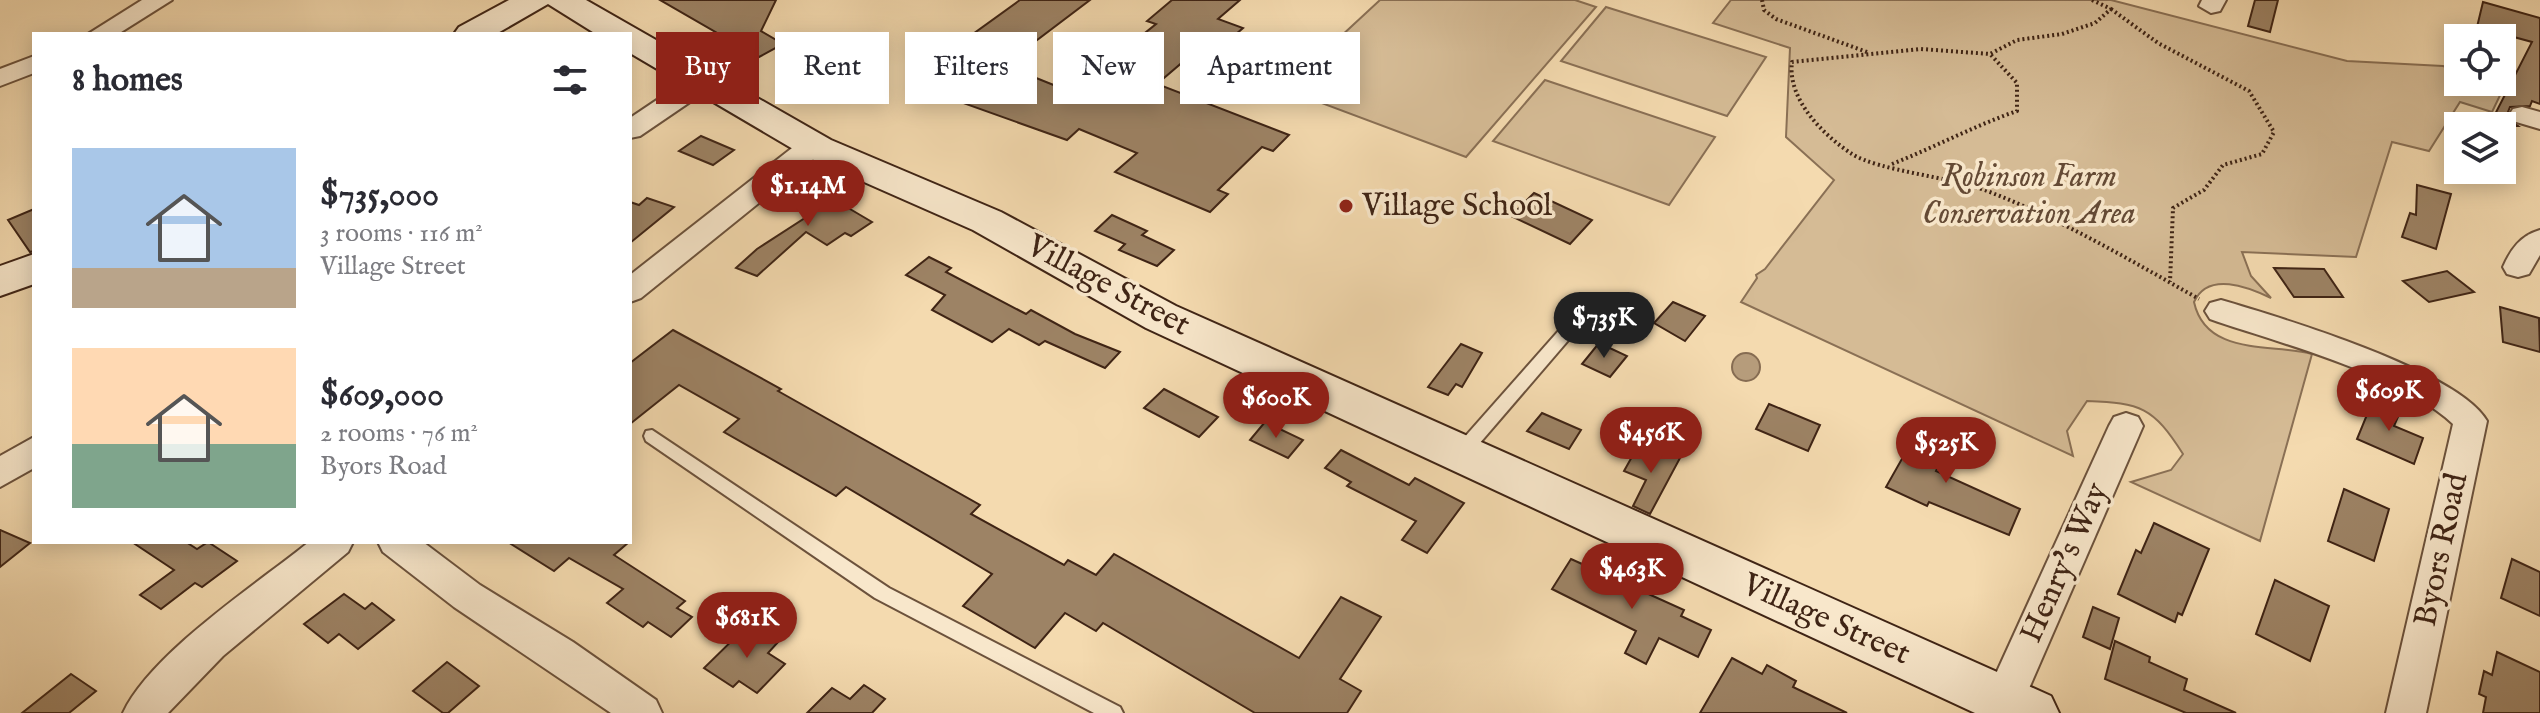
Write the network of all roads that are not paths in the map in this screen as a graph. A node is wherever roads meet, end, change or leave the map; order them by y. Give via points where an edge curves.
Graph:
1 (160, 0) edge
2 (534, 0) edge
3 (562, 0) edge
4 (104, 32) edge
5 (475, 32) edge
6 (618, 32) edge
7 (632, 40) edge
8 (656, 54) edge
9 (32, 65) edge
10 (0, 78) edge
11 (669, 104) edge
12 (742, 104) edge
13 (632, 129) edge
14 (818, 148) junction
15 (2540, 240) edge
16 (2518, 267) dead end
17 (32, 269) edge
18 (0, 282) edge
19 (632, 289) edge
20 (1590, 305) dead end
21 (2221, 311) road end
22 (2126, 426) dead end
23 (652, 436) dead end
24 (32, 451) edge
25 (1460, 454) junction
26 (0, 474) edge
27 (333, 544) edge
28 (399, 544) edge
29 (2018, 707) edge
30 (143, 713) edge
31 (642, 713) edge
32 (1113, 713) edge
33 (2406, 713) edge

1 - 4 street
2 - 5 main road
3 - 6 main road
7 - 8 main road, Village Street
9 - 10 street
11 - 13 street
12 - 14 main road, Village Street
14 - 19 street via 802,154
14 - 25 main road, Village Street via 987,221 1161,317
15 - 16 street via 2524,253
17 - 18 main road
20 - 25 lane
21 - 33 street, Byors Road via 2414,383 2457,406 2470,421
22 - 29 street, Henry's Way
23 - 32 lane via 882,593
24 - 26 street
25 - 29 main road, Village Street
27 - 30 street via 221,636
28 - 31 street

